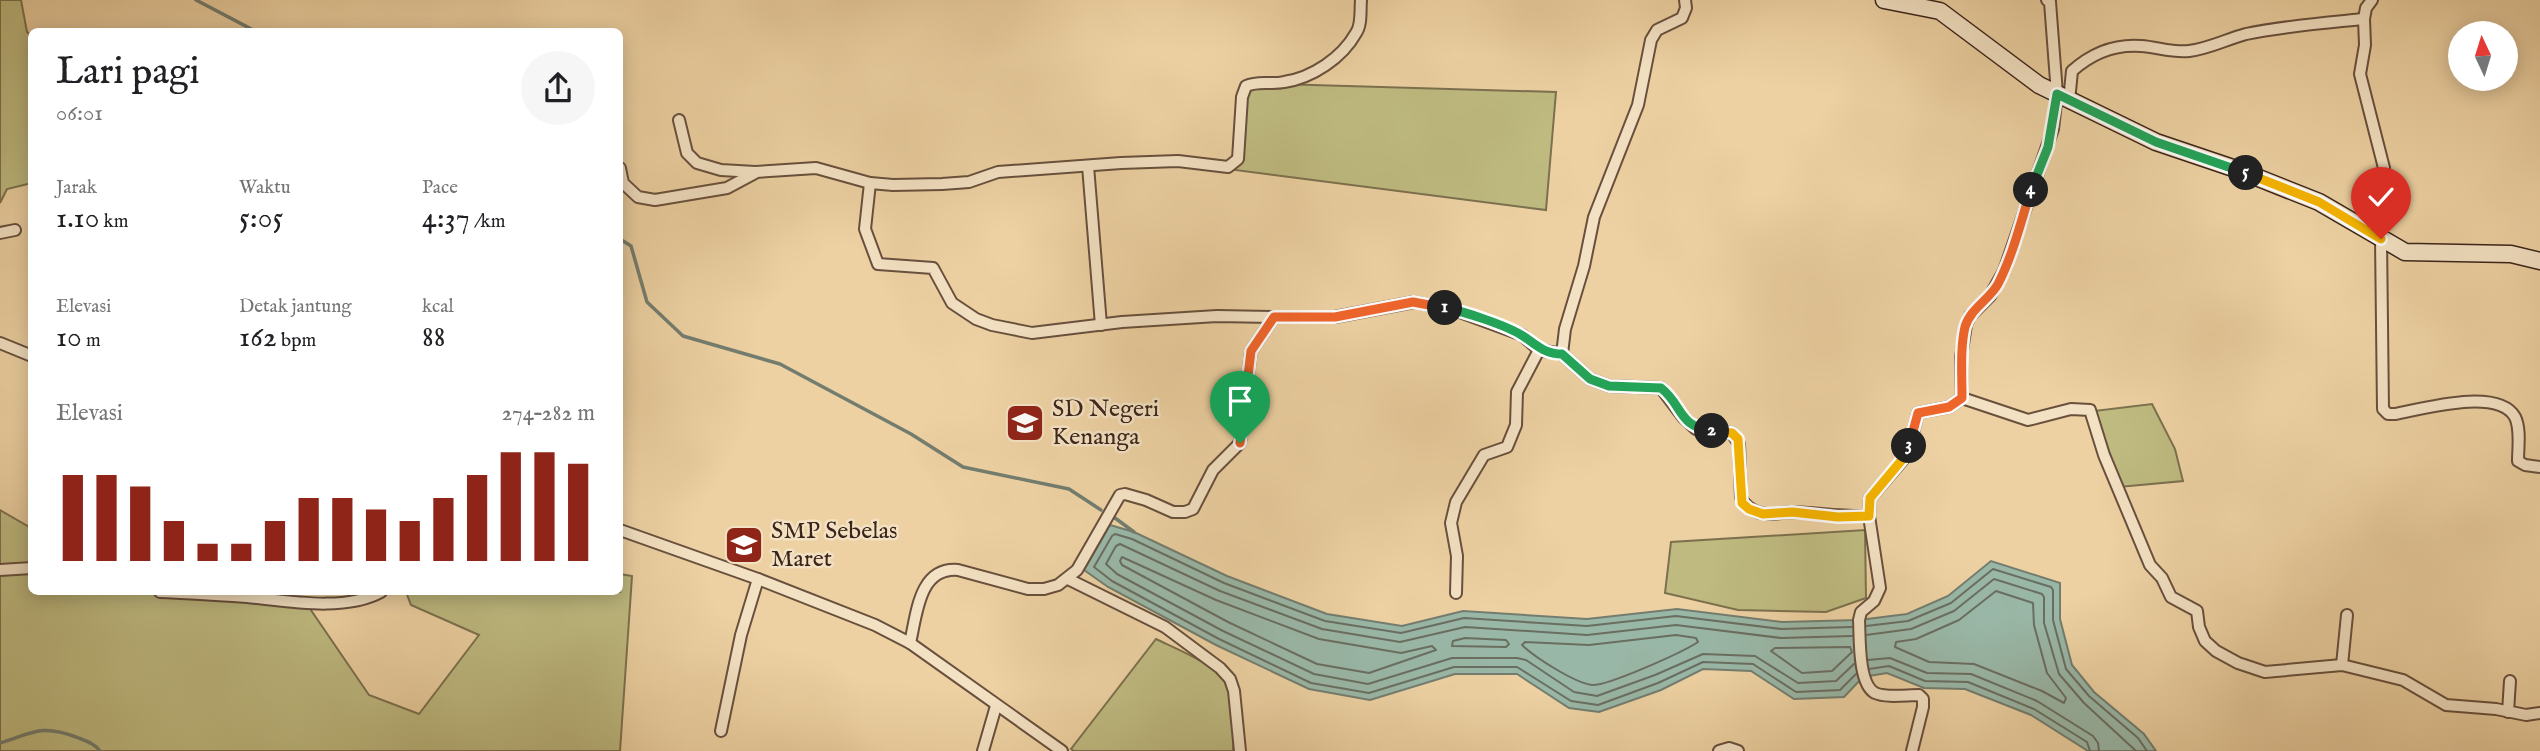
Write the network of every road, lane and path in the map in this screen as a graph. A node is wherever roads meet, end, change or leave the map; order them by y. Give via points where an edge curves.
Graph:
1 (1361, 0) edge
2 (1685, 0) edge
3 (1884, 0) edge
4 (2047, 0) edge
5 (2372, 0) edge
6 (2364, 19) junction
7 (2063, 97) junction
8 (679, 120) dead end
9 (1088, 166) junction
10 (755, 172) junction
11 (623, 183) edge
12 (870, 183) junction
13 (15, 230) dead end
14 (0, 233) edge
15 (2376, 235) junction
16 (2540, 261) edge
17 (1274, 317) junction
18 (1101, 326) junction
19 (0, 343) edge
20 (1539, 349) junction
21 (28, 354) edge
22 (1562, 354) junction
23 (1962, 398) junction
24 (2540, 467) edge
25 (1869, 516) junction
26 (623, 531) edge
27 (28, 568) edge
28 (0, 570) edge
29 (758, 579) junction
30 (1068, 579) junction
31 (1456, 593) dead end
32 (253, 595) edge
33 (375, 595) edge
34 (2347, 615) dead end
35 (910, 643) junction
36 (2342, 665) junction
37 (2511, 681) dead end
38 (996, 706) junction
39 (2508, 712) junction
40 (2540, 713) edge
41 (722, 731) dead end
42 (983, 751) edge
43 (1062, 751) edge
44 (1240, 751) edge
45 (1719, 751) edge
46 (1738, 751) edge
47 (1912, 751) edge

1 - 9 street via 1356,33 1320,69 1282,83 1246,86 1235,163 1228,167 1178,161
2 - 22 street via 1682,18 1657,30 1651,40 1638,105 1594,217
3 - 7 street via 1940,11 2039,85
4 - 7 street
5 - 6 street
6 - 7 street via 2246,34 2190,51 2121,47 2094,54 2072,71
6 - 15 street via 2361,85 2384,168 2385,200
7 - 15 street via 2156,142 2319,202
7 - 23 street via 2004,271 1966,325
8 - 10 street via 687,153 697,163
9 - 12 street via 998,172 969,182
9 - 18 street
10 - 11 street via 727,188 655,200 638,197
10 - 12 street via 816,168
12 - 18 street via 865,229 878,264 933,268 952,303 992,325 1032,333
13 - 14 street
15 - 16 street via 2416,254 2511,254
15 - 24 street via 2383,409 2395,414 2473,401 2501,406 2517,424 2518,461
17 - 18 street via 1217,316
17 - 20 street via 1335,317 1413,302 1454,310 1522,335
17 - 30 street via 1251,351 1240,443 1213,470 1197,504 1185,512 1174,512 1120,495
19 - 21 street
20 - 22 street
20 - 31 street via 1517,392 1516,425 1507,447 1485,455 1456,502 1451,523 1457,556
22 - 25 street via 1590,379 1609,386 1661,388 1696,429 1732,433 1739,444 1742,503 1749,509 1763,514
23 - 25 street via 1949,407 1918,413 1906,455 1870,498
23 - 36 street via 2028,420 2071,409 2090,410 2150,565 2171,597 2197,611 2205,641 2238,663 2265,672
25 - 47 street via 1880,588 1859,620 1863,677 1873,692 1881,695 1919,695 1923,699
26 - 29 street
27 - 28 street
29 - 35 street
29 - 41 street via 741,635
30 - 35 street via 1044,589 1028,589 958,570 934,575 924,587
30 - 44 street via 1165,627 1220,668 1234,691
32 - 33 street via 309,603
34 - 36 street
35 - 38 street
36 - 39 street via 2403,680 2446,705
37 - 39 street
38 - 42 street
38 - 43 street
39 - 40 street
45 - 46 street

